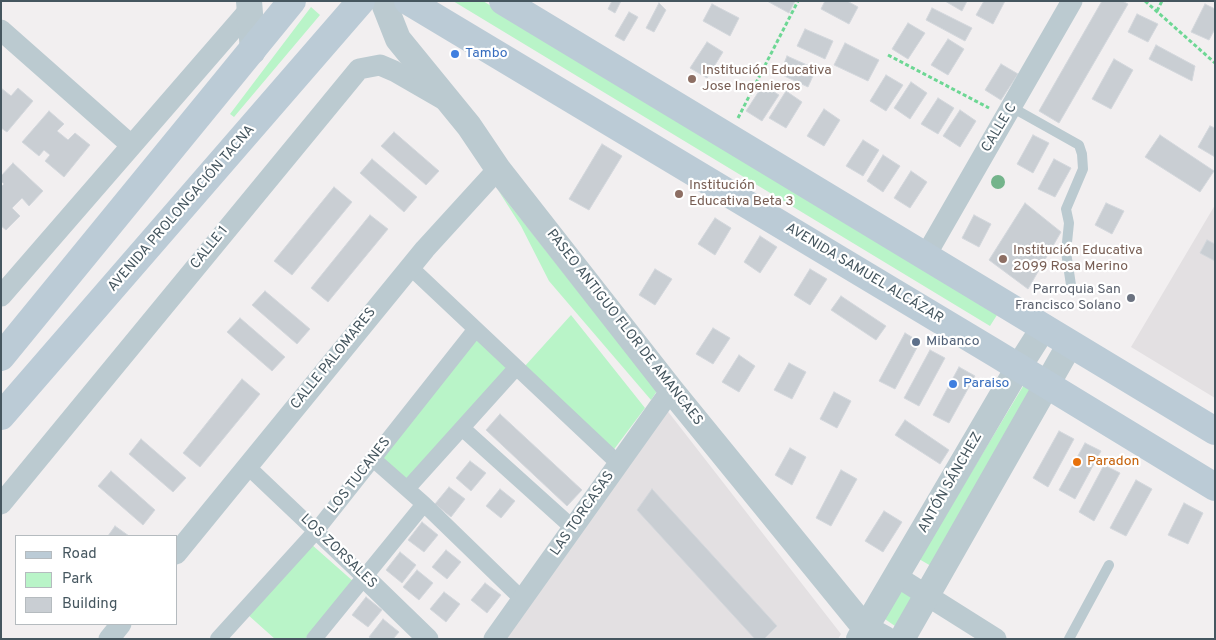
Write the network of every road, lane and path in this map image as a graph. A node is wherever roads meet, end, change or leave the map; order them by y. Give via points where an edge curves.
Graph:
1 (292, 1) edge
2 (361, 1) edge
3 (382, 1) edge
4 (408, 1) edge
5 (503, 1) edge
6 (798, 1) edge
7 (1072, 1) edge
8 (1145, 1) edge
9 (1162, 1) edge
10 (250, 4) edge
11 (1157, 11) junction
12 (1, 30) edge
13 (253, 51) junction
14 (888, 56) dead end
15 (1215, 63) edge
16 (447, 102) junction
17 (1010, 112) junction
18 (730, 136) junction
19 (131, 145) junction
20 (498, 169) junction
21 (926, 255) junction
22 (410, 267) junction
23 (1071, 285) dead end
24 (1, 296) edge
25 (1044, 327) junction
26 (475, 330) junction
27 (1070, 344) junction
28 (1, 356) edge
29 (516, 368) junction
30 (1018, 368) junction
31 (1046, 385) junction
32 (671, 390) junction
33 (1, 416) edge
34 (462, 428) junction
35 (1215, 430) edge
36 (373, 460) junction
37 (619, 464) junction
38 (247, 466) junction
39 (1215, 488) edge
40 (406, 489) junction
41 (1, 504) edge
42 (424, 504) junction
43 (573, 528) junction
44 (316, 531) junction
45 (178, 552) edge
46 (1109, 565) dead end
47 (896, 576) junction
48 (365, 578) junction
49 (928, 596) junction
50 (522, 599) junction
51 (120, 625) edge
52 (869, 635) edge
53 (109, 639) edge
54 (218, 639) edge
55 (314, 639) edge
56 (428, 639) edge
57 (494, 639) edge
58 (902, 639) edge
59 (996, 639) edge
60 (1069, 639) edge

1 - 13 main road
2 - 33 main road, AVENIDA PROLONGACIÓN TACNA
3 - 16 street, PASEO ANTIGUO FLOR DE AMANCAES via 398,39
4 - 30 main road, AVENIDA SAMUEL ALCÁZAR
5 - 18 main road
6 - 18 path
7 - 17 street, CALLE C
8 - 11 path
9 - 11 path
10 - 13 street
10 - 19 street
11 - 15 path
12 - 19 street
13 - 28 main road
14 - 17 path
16 - 20 street, PASEO ANTIGUO FLOR DE AMANCAES via 469,126
16 - 41 street, CALLE 1 via 394,70 380,66 358,69
17 - 21 street, CALLE C
17 - 23 lane via 1079,144 1083,169 1066,210 1069,224 1066,252
18 - 21 main road
19 - 24 street
20 - 22 street, CALLE PALOMARES
20 - 32 street, PASEO ANTIGUO FLOR DE AMANCAES
21 - 25 main road
22 - 26 street
22 - 38 street, CALLE PALOMARES
25 - 27 main road
25 - 30 street, ANTÓN SÁNCHEZ
26 - 29 street
26 - 36 street, LOS TUCANES
27 - 31 street
27 - 35 main road
29 - 34 street
29 - 37 street
30 - 31 main road, AVENIDA SAMUEL ALCÁZAR
30 - 47 street, ANTÓN SÁNCHEZ
31 - 39 main road, AVENIDA SAMUEL ALCÁZAR
31 - 49 street
32 - 37 street, LAS TORCASAS
32 - 52 street, PASEO ANTIGUO FLOR DE AMANCAES
34 - 40 street
34 - 43 street
36 - 40 street
36 - 44 street, LOS TUCANES
37 - 43 street, LAS TORCASAS
38 - 44 street, LOS ZORSALES
38 - 45 street, CALLE PALOMARES
40 - 42 street
42 - 48 street
42 - 50 street
43 - 50 street, LAS TORCASAS
44 - 48 street, LOS ZORSALES
44 - 54 street, LOS TUCANES
46 - 60 lane
47 - 49 street
47 - 52 street, ANTÓN SÁNCHEZ
48 - 55 street
48 - 56 street, LOS ZORSALES
49 - 58 street
49 - 59 street
50 - 57 street, LAS TORCASAS
51 - 53 street

